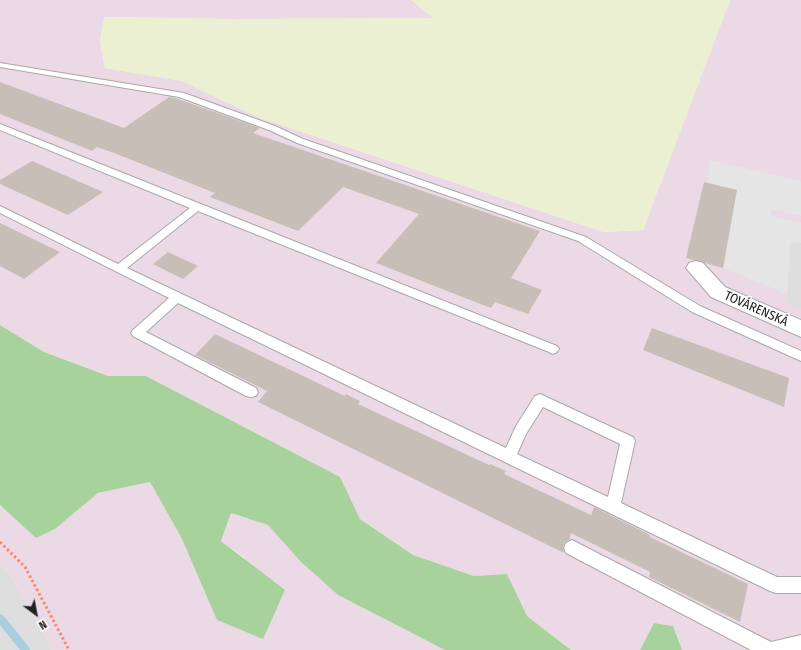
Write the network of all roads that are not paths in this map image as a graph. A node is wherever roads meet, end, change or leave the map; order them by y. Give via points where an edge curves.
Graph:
1 (0, 65) edge
2 (0, 127) edge
3 (197, 207) junction
4 (0, 209) edge
5 (696, 268) dead end
6 (119, 269) junction
7 (177, 297) junction
8 (801, 329) edge
9 (553, 349) dead end
10 (801, 356) edge
11 (251, 392) dead end
12 (509, 456) junction
13 (613, 507) junction
14 (572, 548) dead end
15 (801, 585) edge
16 (801, 644) edge
17 (770, 650) edge

1 - 10 lane via 181,94 300,141 582,239 696,309
2 - 3 lane
3 - 6 lane
3 - 9 lane
4 - 6 lane
5 - 8 street, TOVÁRENSKÁ via 718,292
6 - 7 lane
7 - 11 lane via 137,333
7 - 12 lane
12 - 13 lane
12 - 13 lane via 521,430 540,400 628,441
13 - 15 lane via 776,585
14 - 17 lane
16 - 17 lane

